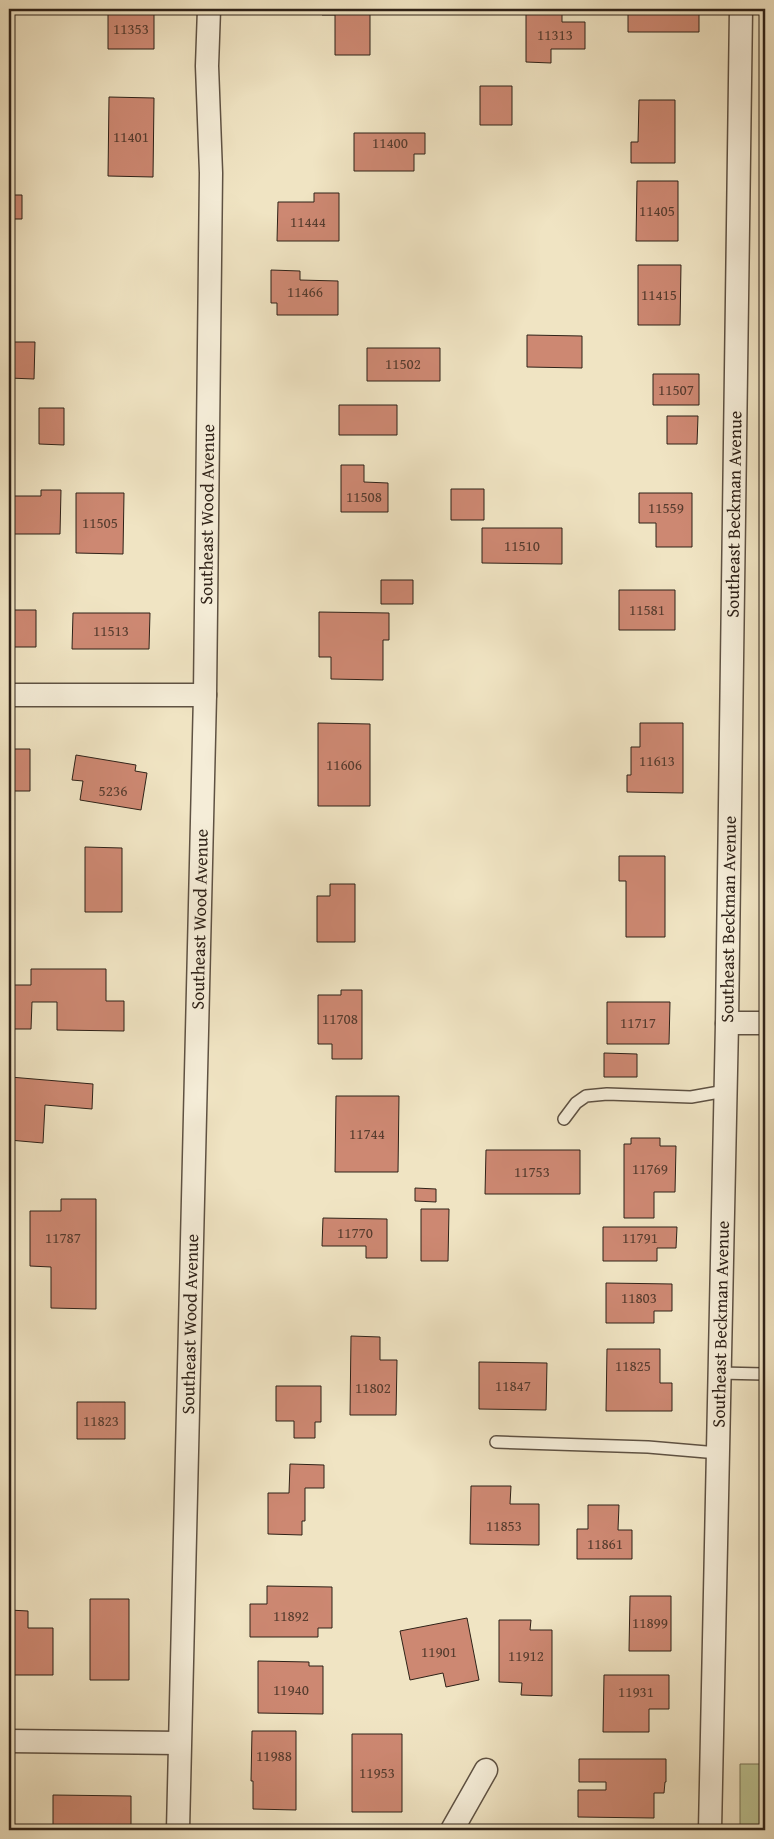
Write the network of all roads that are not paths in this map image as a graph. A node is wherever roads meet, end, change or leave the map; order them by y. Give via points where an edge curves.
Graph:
1 (209, 9) edge
2 (741, 9) edge
3 (205, 695) junction
4 (9, 696) edge
5 (727, 1023) junction
6 (765, 1023) edge
7 (725, 1091) junction
8 (564, 1118) dead end
9 (719, 1373) junction
10 (765, 1374) edge
11 (496, 1442) dead end
12 (718, 1453) junction
13 (9, 1741) edge
14 (179, 1743) junction
15 (486, 1770) dead end
16 (178, 1830) edge
17 (452, 1830) edge
18 (710, 1830) edge

1 - 3 street, Southeast Wood Avenue via 207,66 211,173
2 - 5 street, Southeast Beckman Avenue
3 - 4 street
3 - 14 street, Southeast Wood Avenue
5 - 6 street
5 - 7 street, Southeast Beckman Avenue
7 - 8 lane via 692,1097 586,1096
7 - 9 street, Southeast Beckman Avenue
9 - 10 lane
9 - 12 street, Southeast Beckman Avenue
11 - 12 lane via 648,1447
12 - 18 street, Southeast Beckman Avenue
13 - 14 street
14 - 16 street, Southeast Wood Avenue
15 - 17 street

